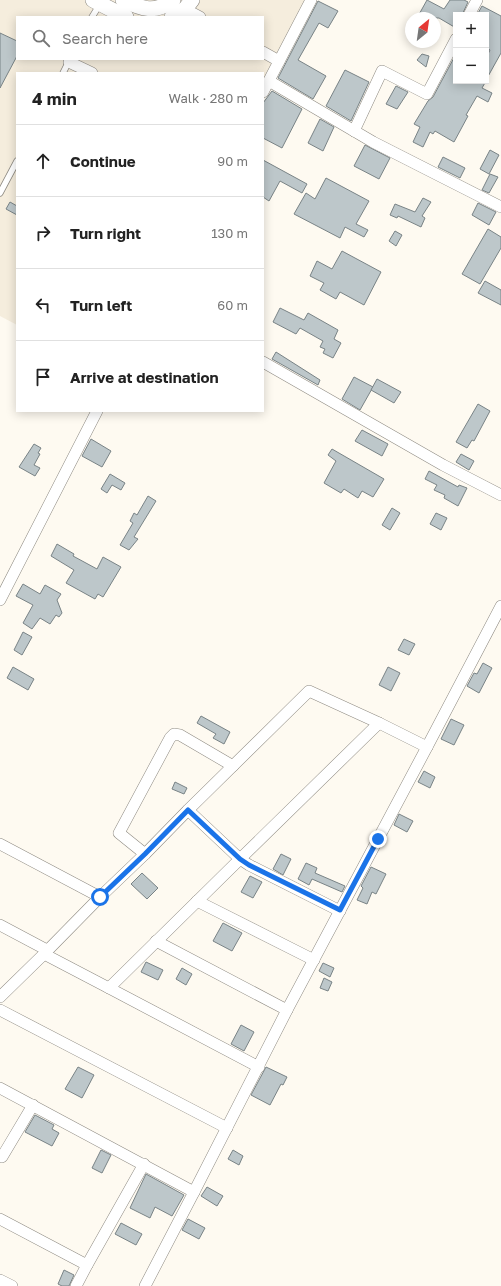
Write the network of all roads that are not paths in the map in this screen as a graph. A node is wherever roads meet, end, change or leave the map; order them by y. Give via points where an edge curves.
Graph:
1 (123, 0) edge
2 (173, 0) edge
3 (311, 0) edge
4 (477, 0) edge
5 (97, 2) edge
6 (188, 4) edge
7 (471, 12) edge
8 (92, 16) edge
9 (124, 16) edge
10 (173, 16) edge
11 (199, 16) edge
12 (453, 45) edge
13 (264, 53) edge
14 (70, 60) edge
15 (279, 61) junction
16 (64, 72) edge
17 (90, 72) edge
18 (269, 81) junction
19 (264, 90) edge
20 (354, 130) junction
21 (16, 163) edge
22 (0, 193) edge
23 (501, 207) edge
24 (264, 363) edge
25 (96, 412) edge
26 (501, 495) edge
27 (0, 600) edge
28 (501, 606) edge
29 (379, 723) junction
30 (427, 747) junction
31 (233, 766) junction
32 (188, 810) junction
33 (0, 844) edge
34 (145, 854) junction
35 (240, 859) junction
36 (100, 897) junction
37 (197, 901) junction
38 (340, 910) junction
39 (0, 925) edge
40 (156, 941) junction
41 (46, 952) junction
42 (314, 960) junction
43 (108, 988) junction
44 (0, 998) edge
45 (0, 1004) edge
46 (287, 1010) junction
47 (0, 1011) edge
48 (259, 1067) junction
49 (0, 1088) edge
50 (33, 1105) junction
51 (227, 1128) junction
52 (1, 1158) edge
53 (144, 1164) junction
54 (194, 1192) junction
55 (0, 1219) edge
56 (87, 1265) junction
57 (0, 1280) edge
58 (12, 1286) edge
59 (76, 1286) edge
60 (145, 1286) edge

1 - 2 main road via 148,9 158,9
3 - 15 street
4 - 7 street
5 - 8 lane
5 - 9 main road
6 - 10 main road
6 - 11 street
12 - 20 street via 427,94 382,71
13 - 15 street
14 - 16 lane
14 - 17 street
15 - 18 street
18 - 19 street
18 - 20 street
20 - 23 street
21 - 22 lane
24 - 26 street via 436,461
25 - 27 street
28 - 30 street
29 - 30 street
29 - 31 street via 308,691
29 - 35 street
30 - 38 street
31 - 32 street
31 - 34 street via 180,735 174,734 170,738 119,834
32 - 34 street
32 - 35 street
33 - 36 street
34 - 36 street
35 - 37 street
35 - 38 street
36 - 41 street
37 - 40 street
37 - 42 street
38 - 42 street
39 - 41 street
40 - 43 street
40 - 46 street
41 - 43 street
41 - 44 street
42 - 46 street
43 - 48 street
45 - 47 street
46 - 48 street
47 - 51 street
48 - 51 street
49 - 50 street
50 - 52 street
50 - 53 street
51 - 54 street
53 - 54 street
53 - 56 street
54 - 60 street
55 - 56 street
56 - 59 street
57 - 58 street

